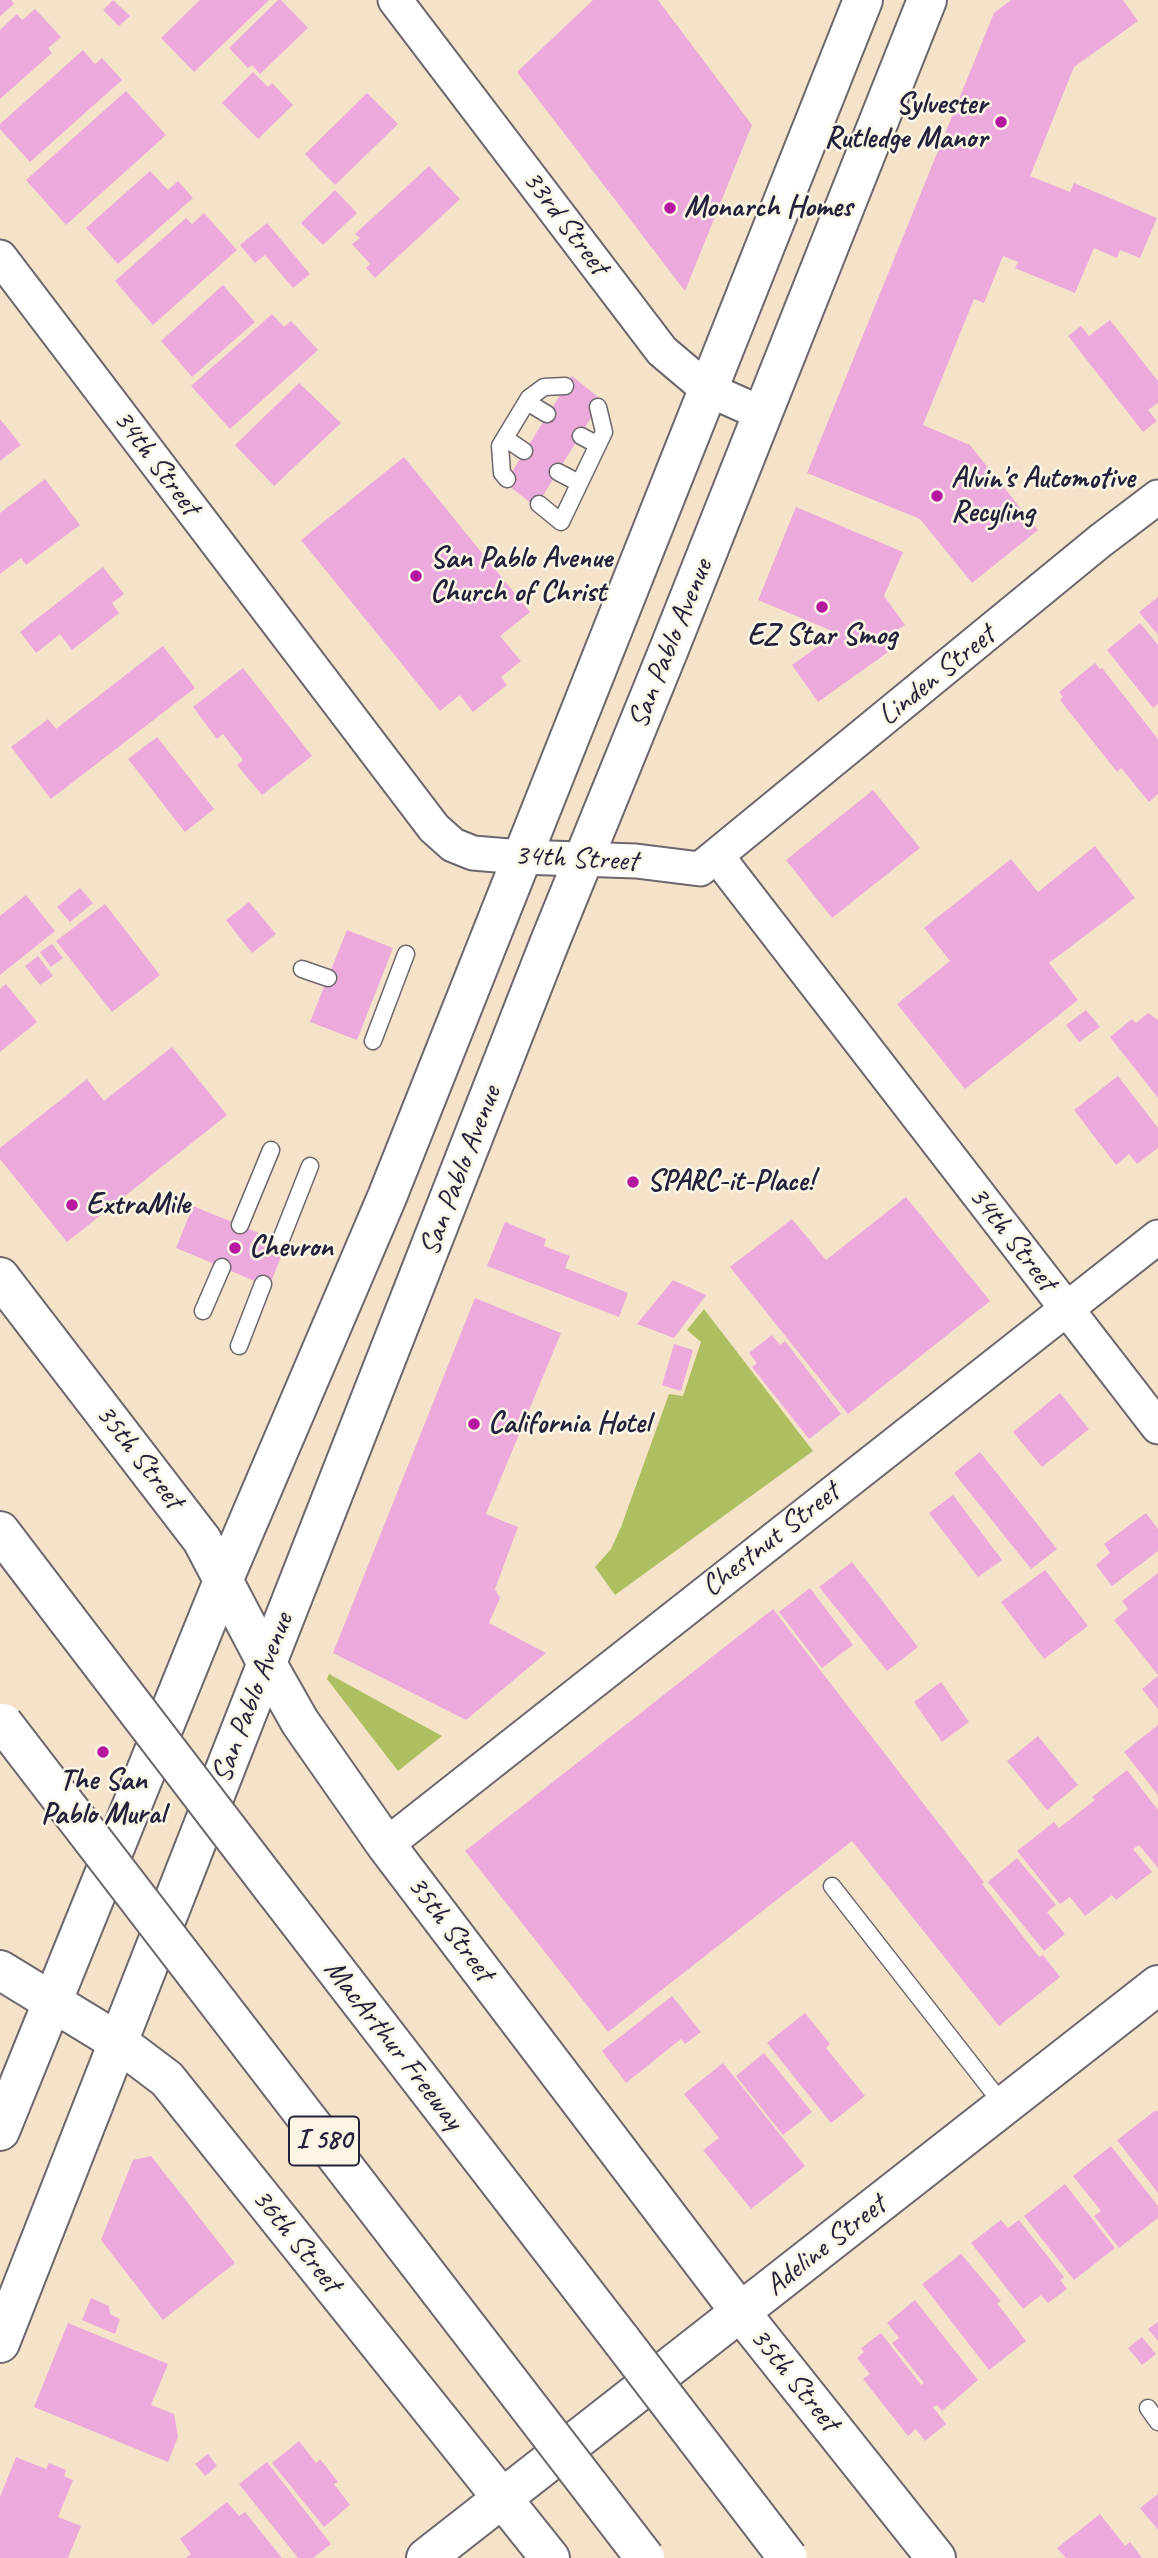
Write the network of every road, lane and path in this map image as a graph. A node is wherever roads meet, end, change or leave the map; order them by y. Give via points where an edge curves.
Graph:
1 (396, 0) edge
2 (863, 0) edge
3 (927, 0) edge
4 (0, 257) edge
5 (565, 386) dead end
6 (707, 389) junction
7 (527, 402) junction
8 (598, 407) dead end
9 (547, 414) dead end
10 (763, 414) junction
11 (581, 436) dead end
12 (505, 438) junction
13 (598, 445) junction
14 (524, 451) dead end
15 (558, 472) dead end
16 (507, 479) dead end
17 (579, 483) junction
18 (1158, 497) edge
19 (538, 504) dead end
20 (717, 856) junction
21 (521, 857) junction
22 (584, 859) junction
23 (406, 954) dead end
24 (302, 969) dead end
25 (328, 978) dead end
26 (373, 1041) dead end
27 (271, 1150) dead end
28 (310, 1166) dead end
29 (240, 1225) dead end
30 (1158, 1237) edge
31 (280, 1242) dead end
32 (222, 1267) dead end
33 (0, 1277) edge
34 (263, 1284) dead end
35 (1066, 1309) junction
36 (203, 1311) dead end
37 (239, 1346) dead end
38 (1158, 1427) edge
39 (0, 1531) edge
40 (223, 1581) junction
41 (266, 1662) junction
42 (1, 1721) edge
43 (386, 1845) junction
44 (832, 1886) dead end
45 (0, 1970) edge
46 (1158, 1985) edge
47 (51, 2003) junction
48 (118, 2042) junction
49 (8, 2076) edge
50 (1004, 2106) junction
51 (0, 2131) edge
52 (741, 2313) junction
53 (0, 2343) edge
54 (1148, 2408) dead end
55 (1158, 2422) edge
56 (503, 2498) junction
57 (426, 2558) edge
58 (550, 2558) edge
59 (645, 2558) edge
60 (788, 2558) edge
61 (936, 2558) edge

1 - 6 street, 33rd Street via 662,351
2 - 6 main road, San Pablo Avenue
3 - 10 main road, San Pablo Avenue
4 - 21 street, 34th Street via 434,828 453,845 473,853
5 - 7 lane via 544,387
6 - 10 street, 33rd Street
6 - 21 main road, San Pablo Avenue
7 - 9 lane
7 - 12 lane
8 - 13 lane via 604,432
10 - 22 main road, San Pablo Avenue
11 - 13 lane
12 - 14 lane
12 - 16 lane via 500,446 502,473
13 - 17 lane
15 - 17 lane
17 - 19 lane via 561,522
18 - 20 street, Linden Street
20 - 22 street, 34th Street via 701,869
20 - 35 street, 34th Street
21 - 22 street, 34th Street
21 - 40 main road, San Pablo Avenue via 387,1197
22 - 41 main road, San Pablo Avenue
23 - 26 lane via 381,999
24 - 25 lane
27 - 29 lane
28 - 31 lane
30 - 35 street, Chestnut Street
32 - 36 lane
33 - 40 main road, 35th Street via 202,1540
34 - 37 lane
35 - 38 street, 34th Street
35 - 43 street, Chestnut Street
39 - 60 main road, MacArthur Freeway, bridge
40 - 41 main road, 35th Street
40 - 47 main road, San Pablo Avenue
41 - 43 main road, 35th Street via 300,1721
41 - 48 main road, San Pablo Avenue
42 - 59 main road, I 580, bridge
43 - 52 main road, 35th Street
44 - 50 lane
45 - 47 main road, 36th Street
46 - 50 main road, Adeline Street
47 - 48 main road, 36th Street
47 - 49 main road, San Pablo Avenue
48 - 53 main road, San Pablo Avenue
48 - 56 main road, 36th Street via 167,2079
49 - 51 main road, San Pablo Avenue
50 - 52 main road, Adeline Street
52 - 56 main road, Adeline Street
52 - 61 main road, 35th Street
54 - 55 lane
56 - 57 main road, Adeline Street
56 - 58 main road, 36th Street

